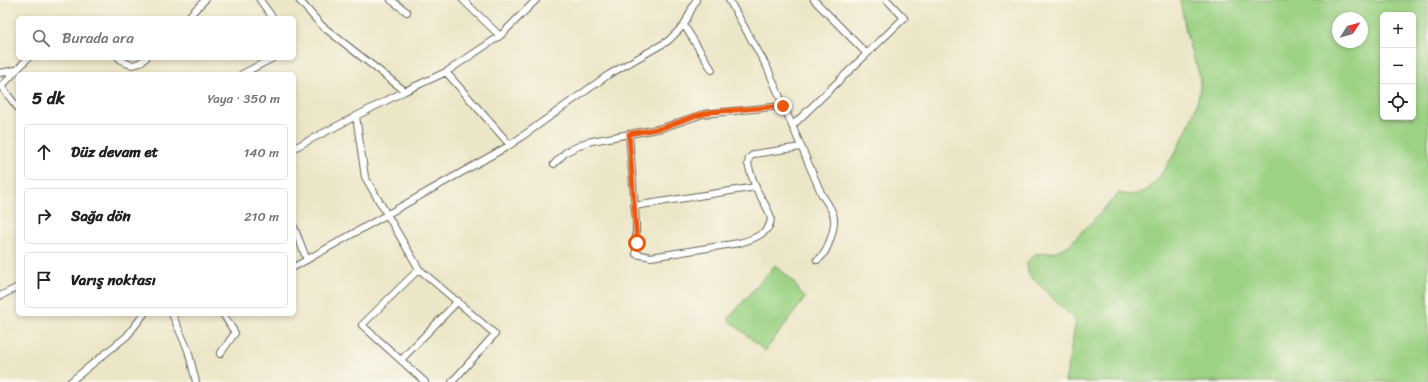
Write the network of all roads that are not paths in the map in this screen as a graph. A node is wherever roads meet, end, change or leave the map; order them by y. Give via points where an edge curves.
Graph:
1 (205, 0) edge
2 (260, 0) edge
3 (299, 0) edge
4 (391, 0) edge
5 (463, 0) edge
6 (532, 0) edge
7 (536, 0) edge
8 (696, 0) edge
9 (730, 0) edge
10 (814, 0) edge
11 (887, 0) edge
12 (527, 9) junction
13 (407, 12) dead end
14 (189, 16) edge
15 (272, 16) edge
16 (684, 25) junction
17 (500, 36) junction
18 (867, 54) junction
19 (26, 60) edge
20 (121, 60) edge
21 (144, 60) edge
22 (270, 60) edge
23 (16, 69) junction
24 (712, 70) dead end
25 (246, 72) edge
26 (446, 72) junction
27 (0, 73) edge
28 (0, 86) edge
29 (405, 91) junction
30 (16, 106) edge
31 (783, 106) junction
32 (356, 116) junction
33 (792, 126) junction
34 (629, 134) junction
35 (510, 145) junction
36 (296, 147) edge
37 (801, 147) junction
38 (554, 164) dead end
39 (756, 187) junction
40 (634, 206) junction
41 (386, 215) junction
42 (296, 232) edge
43 (307, 260) junction
44 (816, 260) dead end
45 (296, 266) edge
46 (419, 269) junction
47 (16, 288) edge
48 (0, 296) edge
49 (458, 301) junction
50 (142, 316) edge
51 (172, 316) edge
52 (224, 316) edge
53 (220, 354) dead end
54 (401, 360) junction
55 (70, 382) edge
56 (196, 382) edge
57 (424, 382) edge
58 (452, 382) edge

1 - 14 street
2 - 15 street
3 - 29 street via 321,25
4 - 13 street
5 - 17 street
6 - 12 street
7 - 12 street
8 - 16 street
9 - 31 street via 767,67
10 - 18 street
11 - 18 street via 904,18
12 - 17 street
16 - 24 street
16 - 35 street via 668,41 608,75
17 - 26 street
18 - 33 street
19 - 23 street
20 - 21 street via 131,66
22 - 25 street
23 - 27 street
23 - 28 street
26 - 29 street
26 - 35 street
28 - 30 street
29 - 32 street
31 - 33 street
31 - 34 street via 712,112 662,128
32 - 36 street
32 - 41 street via 365,178
33 - 37 street
34 - 38 street via 586,142 566,152
34 - 40 street
35 - 41 street
37 - 39 street via 754,154 750,157 748,164
37 - 44 street via 834,218 833,231 825,253
39 - 40 street
39 - 40 street via 770,218 769,227 761,235 739,243 651,257 636,254
41 - 43 street
41 - 46 street
42 - 43 street
43 - 45 street
46 - 49 street
46 - 54 street via 362,326
47 - 48 street
49 - 54 street
49 - 58 street via 495,334
50 - 55 street via 127,336
51 - 56 street via 188,350
52 - 53 street via 235,333
54 - 57 street

